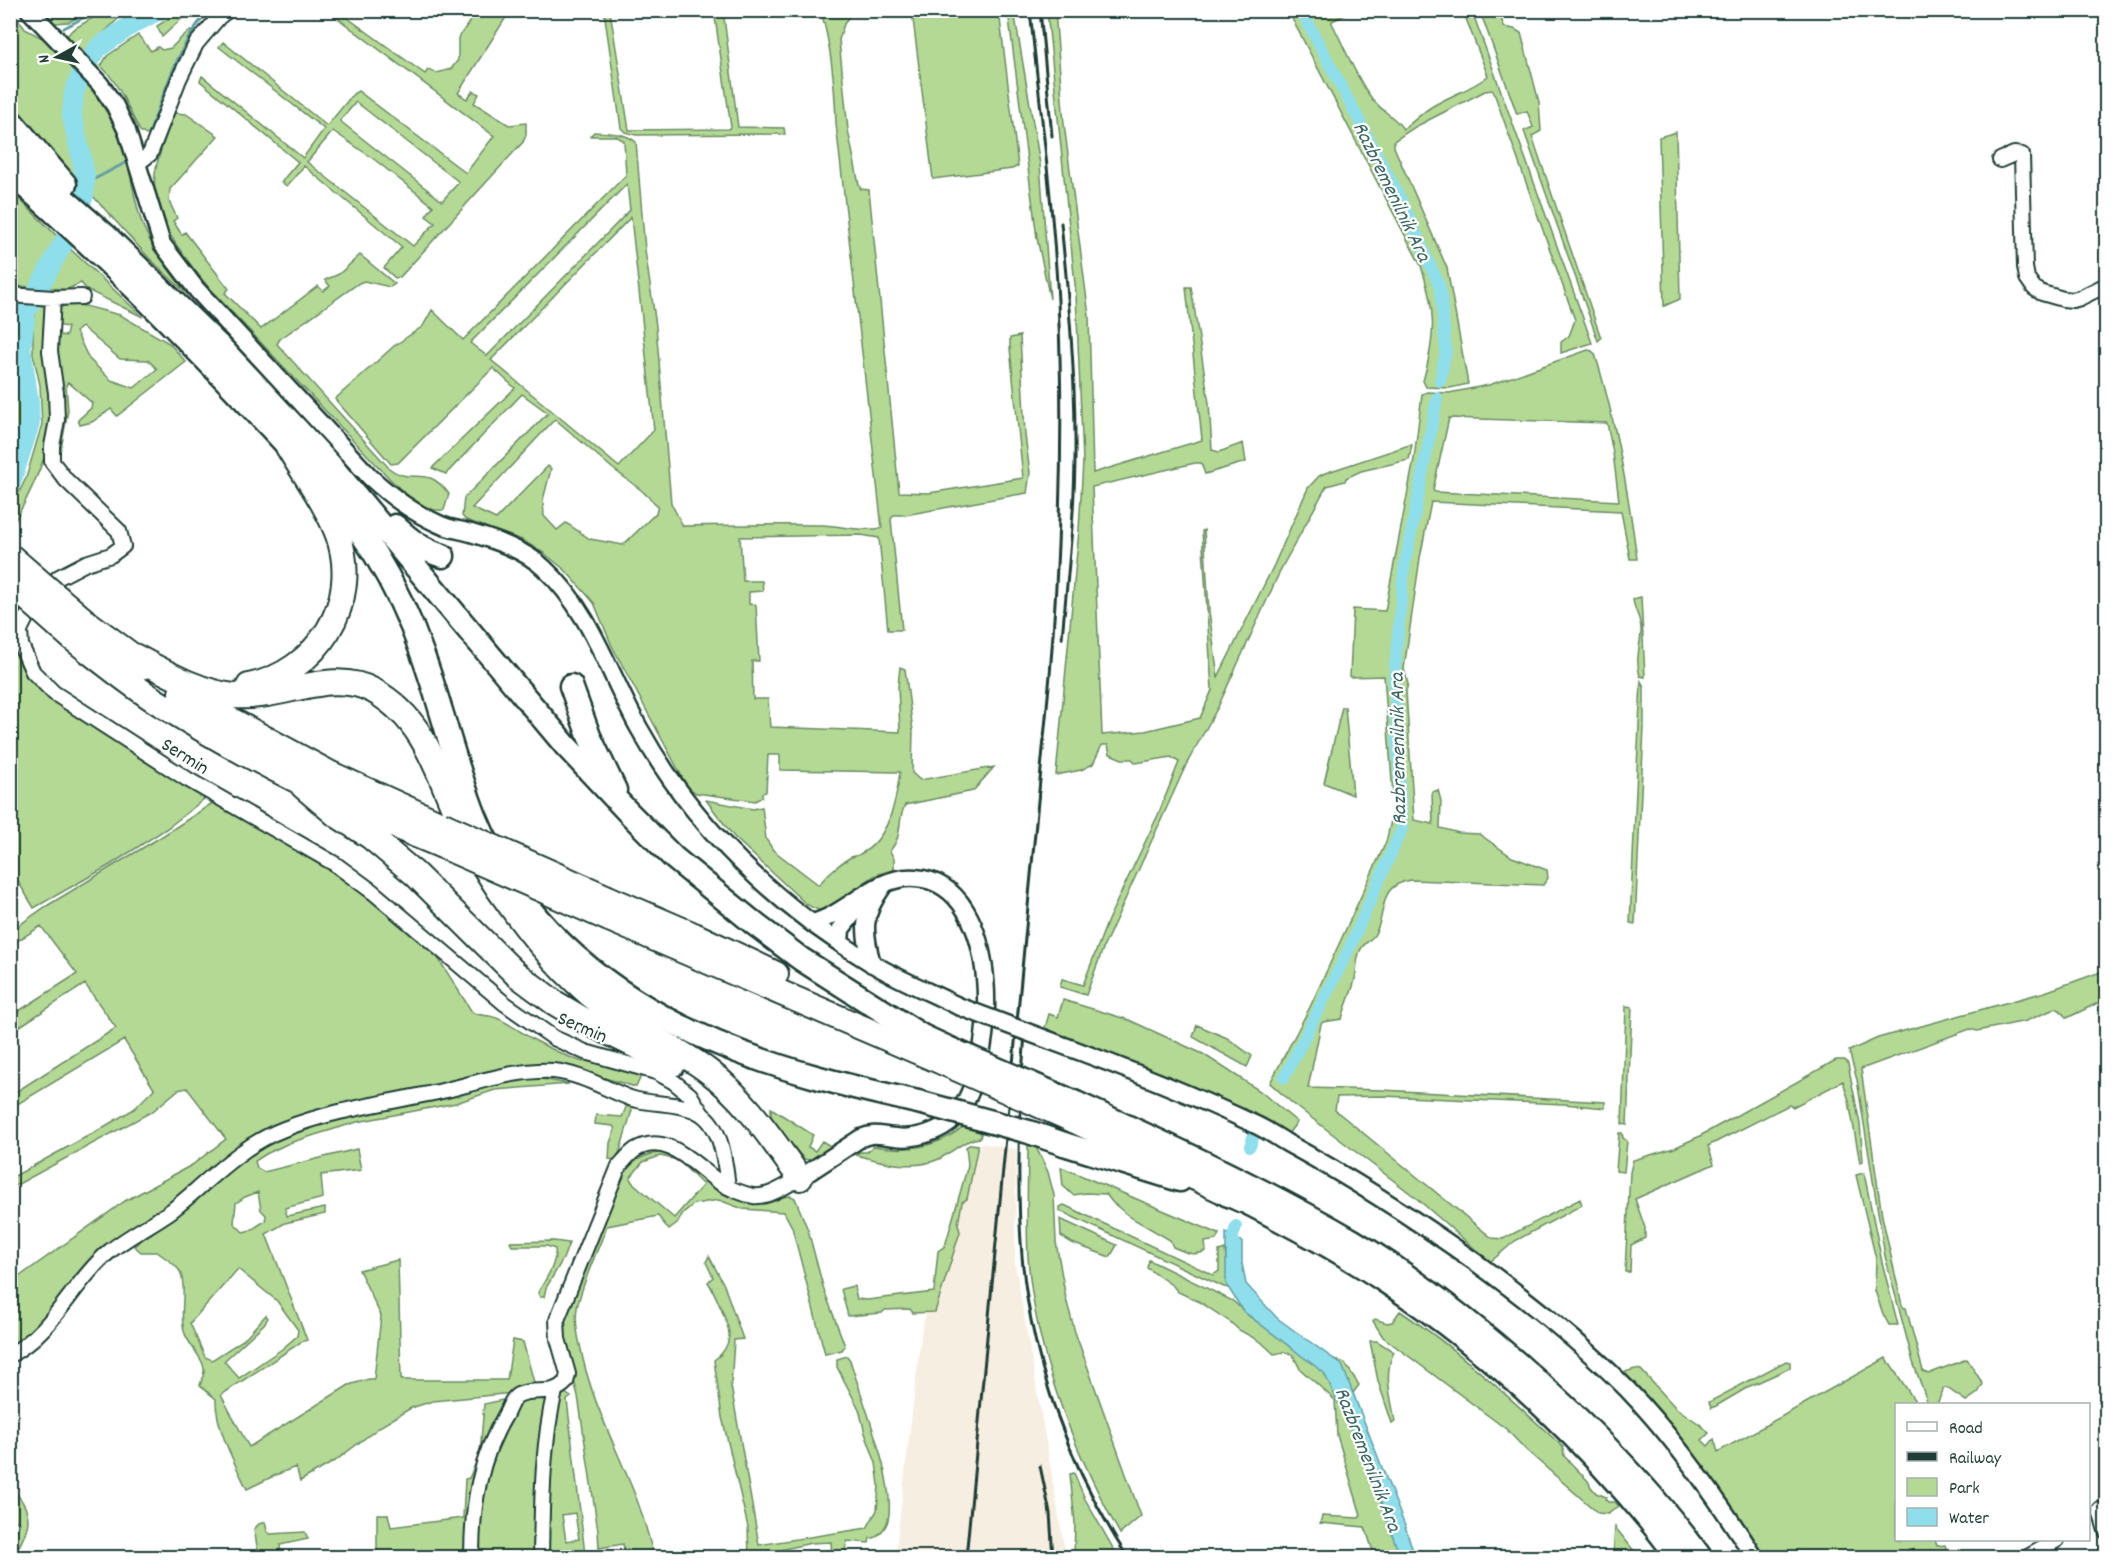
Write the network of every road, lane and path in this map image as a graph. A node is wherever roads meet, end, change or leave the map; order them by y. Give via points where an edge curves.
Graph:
1 (29, 10) edge
2 (228, 10) edge
3 (10, 120) edge
4 (10, 152) edge
5 (2000, 160) dead end
6 (137, 164) junction
7 (10, 173) edge
8 (52, 190) junction
9 (99, 242) junction
10 (2106, 285) edge
11 (14, 296) edge
12 (82, 297) dead end
13 (48, 298) junction
14 (288, 447) junction
15 (331, 465) junction
16 (10, 556) edge
17 (443, 556) dead end
18 (10, 584) edge
19 (78, 630) junction
20 (134, 656) junction
21 (163, 671) junction
22 (571, 686) dead end
23 (303, 786) junction
24 (628, 812) junction
25 (440, 834) junction
26 (877, 887) junction
27 (609, 908) junction
28 (812, 922) junction
29 (865, 923) junction
30 (840, 943) junction
31 (872, 964) junction
32 (921, 1036) junction
33 (946, 1055) junction
34 (734, 1095) junction
35 (1075, 1112) junction
36 (702, 1114) junction
37 (800, 1178) junction
38 (728, 1187) junction
39 (1242, 1200) junction
40 (10, 1355) edge
41 (555, 1391) junction
42 (2098, 1512) edge
43 (2106, 1531) edge
44 (2054, 1541) edge
45 (472, 1557) edge
46 (541, 1557) edge
47 (1679, 1557) edge
48 (1701, 1557) edge
49 (1755, 1557) edge
50 (2026, 1557) edge

1 - 6 street via 100,84 128,131
2 - 6 street via 196,44 150,154
3 - 8 highway
4 - 8 highway
5 - 10 street via 2022,155 2025,267 2030,284 2042,293 2073,300
6 - 28 street via 162,244 197,290 390,496 443,526 510,546 545,568 580,612 638,727 687,801 750,872
7 - 8 highway
8 - 9 highway via 90,213
9 - 14 highway
9 - 15 highway via 224,351
11 - 13 street
12 - 13 street
13 - 36 street, Sermin via 57,420 52,462 119,531 123,546 111,555 59,576 36,596 20,630 21,645 33,672 54,693 187,779 335,864 504,1003 554,1038 585,1052 656,1072 690,1095
14 - 21 highway via 338,536 344,584 334,621 298,666 264,682 243,687 220,686
14 - 39 highway, bridge via 352,521 395,590 423,656 452,751 494,858 545,928 597,976 652,1011 735,1051 815,1077 1029,1132
15 - 17 highway via 416,544
15 - 24 highway via 566,746
16 - 19 highway, bridge
18 - 19 highway, bridge
19 - 20 highway
19 - 23 highway via 153,700
20 - 21 highway
20 - 25 highway via 179,692
21 - 34 highway via 210,692 235,696 351,683 388,700 408,717 425,742 475,853 552,958 613,1012 708,1071
22 - 24 highway via 589,736
23 - 25 highway via 370,817
23 - 34 highway via 415,874 516,974 555,1003 630,1045
24 - 32 highway via 674,858 756,926
25 - 27 highway, bridge
26 - 28 street via 836,914
26 - 29 street
26 - 30 street via 841,929
26 - 37 street via 900,879 930,880 958,900 971,917 983,958 985,982 984,1035 978,1070 965,1102 944,1125 927,1134 897,1138 871,1134
27 - 32 highway via 693,935
27 - 33 highway
28 - 30 street
29 - 30 street via 853,938
29 - 31 street
30 - 31 street
31 - 49 street, bridge via 958,1005 1114,1064 1258,1126 1417,1220 1562,1328 1626,1388 1684,1455
32 - 33 highway
33 - 35 highway, bridge
34 - 37 highway via 758,1120
35 - 39 highway
35 - 48 highway via 1256,1188 1353,1242 1456,1312 1577,1416 1654,1498
36 - 38 street via 717,1134
36 - 40 street via 645,1103 554,1071 520,1074 336,1111 282,1129 238,1153 170,1212 110,1251 79,1282 42,1331
37 - 38 street via 773,1192 754,1196
38 - 41 street via 671,1147 651,1145 635,1150 619,1166 557,1320 568,1374 567,1382
39 - 47 highway via 1386,1281 1480,1351 1590,1452
41 - 45 street via 516,1396 498,1426 477,1484
41 - 46 street via 545,1459
42 - 43 street
44 - 50 street

